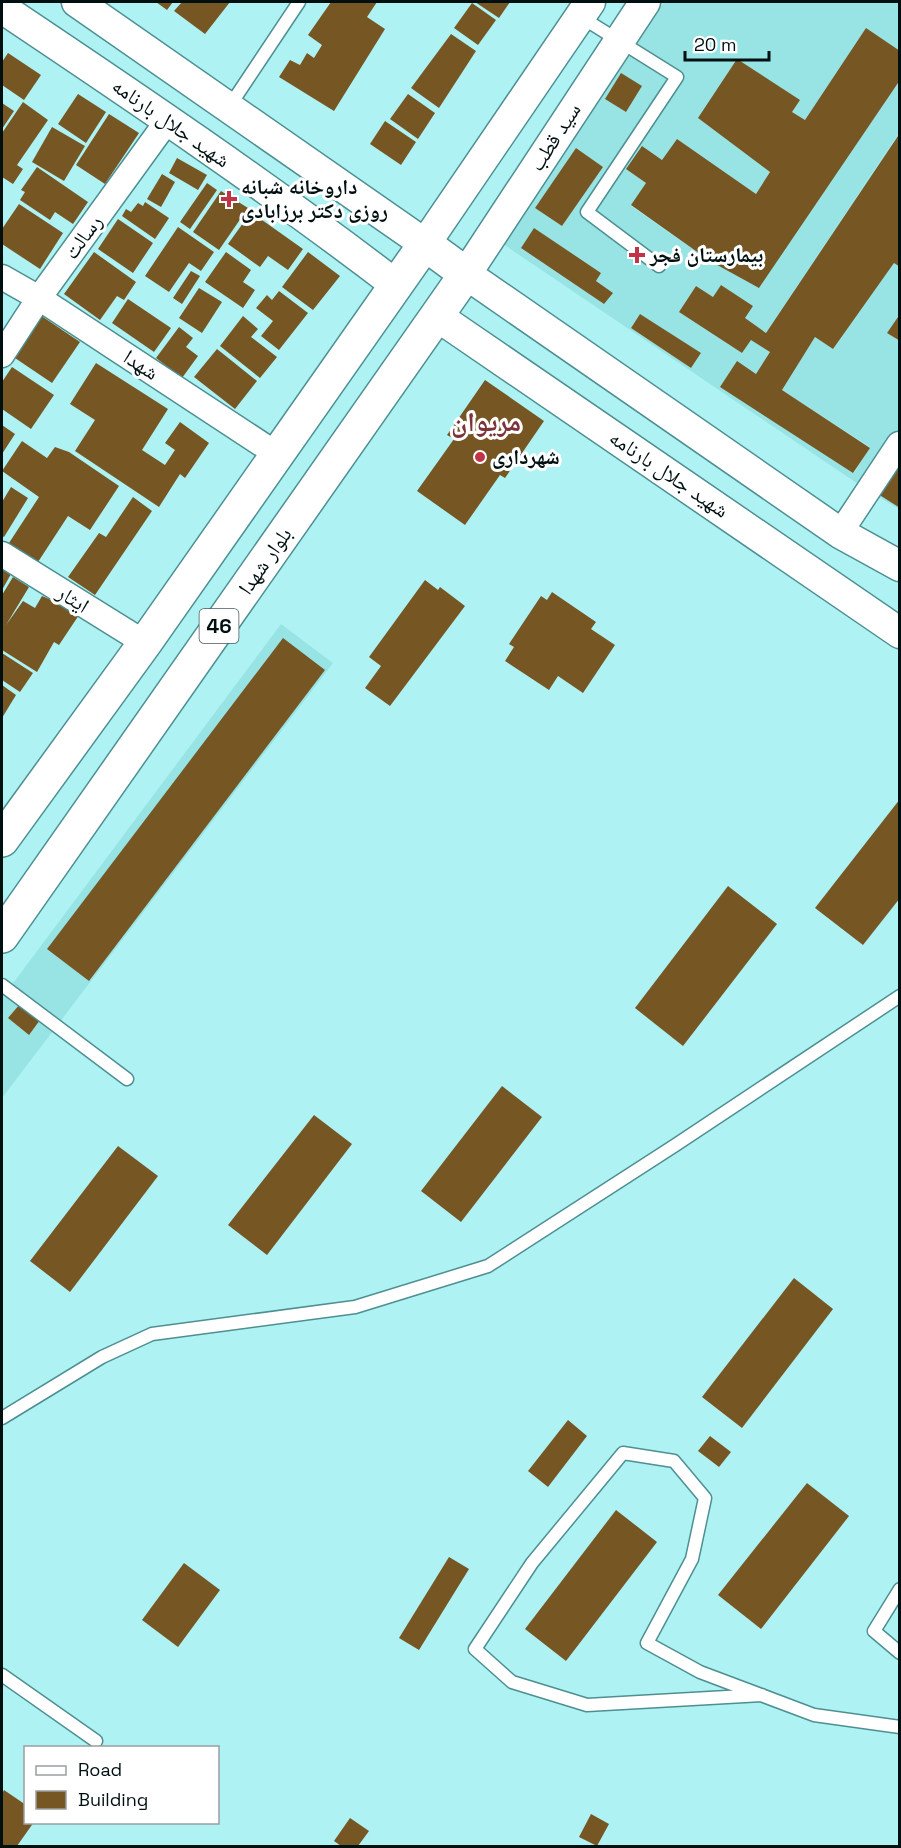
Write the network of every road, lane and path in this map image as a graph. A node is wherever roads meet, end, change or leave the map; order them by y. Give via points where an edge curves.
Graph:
1 (76, 2) edge
2 (299, 2) edge
3 (645, 2) edge
4 (585, 9) edge
5 (5, 17) edge
6 (619, 41) junction
7 (229, 107) junction
8 (168, 120) junction
9 (425, 244) junction
10 (659, 266) dead end
11 (466, 274) junction
12 (2, 277) edge
13 (396, 285) junction
14 (39, 298) junction
15 (437, 316) junction
16 (2, 355) edge
17 (900, 444) edge
18 (278, 455) junction
19 (840, 533) junction
20 (2, 554) edge
21 (899, 563) edge
22 (900, 633) edge
23 (145, 643) junction
24 (3, 834) edge
25 (2, 936) edge
26 (2, 985) edge
27 (900, 996) edge
28 (128, 1079) dead end
29 (2, 1418) edge
30 (900, 1589) edge
31 (900, 1653) edge
32 (2, 1675) edge
33 (762, 1695) junction
34 (900, 1727) edge
35 (96, 1741) dead end

1 - 7 street
2 - 7 lane
3 - 6 street, سید قطب
4 - 6 lane
4 - 9 street
5 - 8 street, شهید جلال بارنامه
6 - 10 lane via 676,77 587,212
6 - 11 street, سید قطب
7 - 9 street
8 - 13 street, شهید جلال بارنامه
8 - 14 street, رسالت
9 - 11 main road
9 - 13 main road
11 - 15 main road, بلوار شهدا
11 - 19 street
12 - 14 street, شهدا
13 - 15 main road
13 - 18 main road, 46
14 - 16 street, رسالت
14 - 18 street, شهدا
15 - 22 street, شهید جلال بارنامه
15 - 25 main road, بلوار شهدا / 46
17 - 19 street
18 - 23 main road, 46
19 - 21 street
20 - 23 street, ایثار
23 - 24 main road, 46
26 - 28 lane
27 - 29 lane via 488,1266 356,1307 152,1334 102,1357
30 - 31 lane via 874,1631
32 - 35 lane
33 - 33 lane via 700,1672 647,1643 692,1558 705,1498 674,1461 623,1453 531,1563 474,1649 512,1682 587,1705
33 - 34 lane via 814,1715

